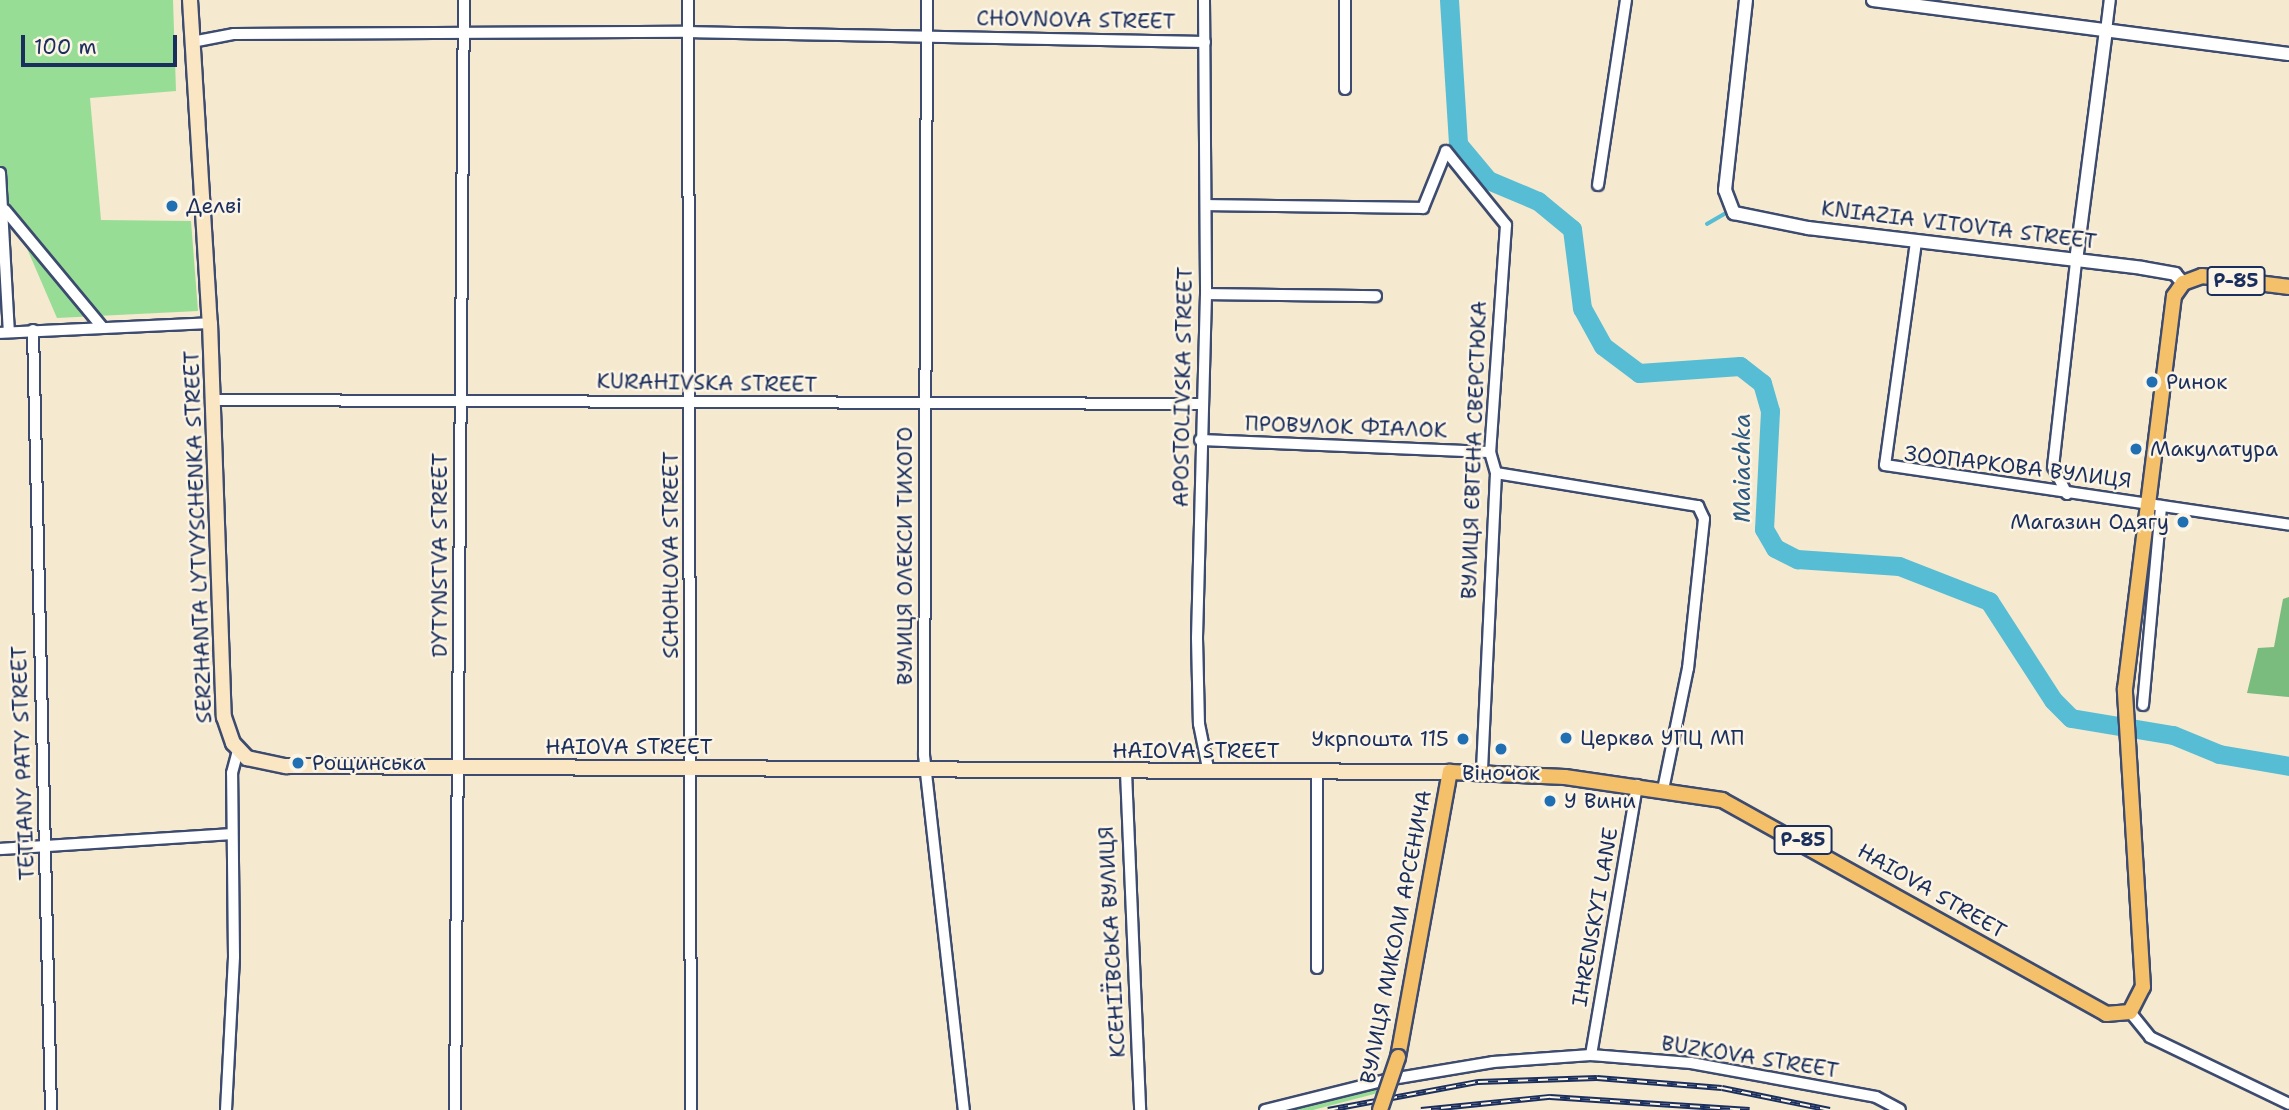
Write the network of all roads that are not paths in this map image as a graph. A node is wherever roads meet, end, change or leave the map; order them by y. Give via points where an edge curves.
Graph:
1 (190, 0) edge
2 (464, 0) edge
3 (688, 0) edge
4 (927, 0) edge
5 (1204, 0) edge
6 (1345, 0) edge
7 (1626, 0) edge
8 (1746, 0) edge
9 (1872, 0) edge
10 (2110, 0) edge
11 (2106, 31) junction
12 (687, 32) junction
13 (464, 35) junction
14 (927, 37) junction
15 (192, 42) junction
16 (1205, 42) junction
17 (2289, 54) edge
18 (1345, 89) dead end
19 (0, 173) edge
20 (1598, 185) dead end
21 (1206, 205) junction
22 (4, 209) junction
23 (1916, 242) junction
24 (2076, 261) junction
25 (2183, 283) junction
26 (2289, 288) edge
27 (1206, 294) junction
28 (1376, 296) dead end
29 (210, 323) junction
30 (102, 327) junction
31 (33, 330) junction
32 (5, 332) edge
33 (213, 400) junction
34 (460, 400) junction
35 (691, 400) junction
36 (925, 403) junction
37 (1201, 404) junction
38 (1200, 440) junction
39 (1490, 452) junction
40 (1496, 473) junction
41 (2067, 494) junction
42 (2155, 505) junction
43 (2289, 526) edge
44 (2143, 705) dead end
45 (238, 750) junction
46 (459, 765) junction
47 (688, 768) junction
48 (925, 771) junction
49 (1317, 771) junction
50 (1126, 772) junction
51 (1450, 772) junction
52 (1482, 772) junction
53 (1209, 773) junction
54 (1636, 785) junction
55 (1663, 790) junction
56 (232, 834) junction
57 (46, 845) junction
58 (0, 849) edge
59 (1317, 968) dead end
60 (2130, 1013) junction
61 (1591, 1055) junction
62 (2289, 1104) edge
63 (51, 1110) edge
64 (226, 1110) edge
65 (455, 1110) edge
66 (691, 1110) edge
67 (964, 1110) edge
68 (1140, 1110) edge
69 (1265, 1110) edge
70 (1380, 1110) edge
71 (1900, 1110) edge

1 - 15 main road, SERZHANTA LYTVYSCHENKA STREET
2 - 13 street, DYTYNSTVA STREET
3 - 12 street, SCHOHLOVA STREET
4 - 14 street, ВУЛИЦЯ ОЛЕКСИ ТИХОГО
5 - 16 street, APOSTOLIVSKA STREET
6 - 18 street
7 - 20 street
8 - 23 street, KNIAZIA VITOVTA STREET via 1728,207 1756,219
9 - 11 street
10 - 11 street
11 - 17 street
11 - 24 street
12 - 13 street, CHOVNOVA STREET
12 - 14 street, CHOVNOVA STREET
12 - 35 street, SCHOHLOVA STREET
13 - 15 street, CHOVNOVA STREET via 234,34
13 - 34 street, DYTYNSTVA STREET
14 - 16 street, CHOVNOVA STREET
14 - 36 street, ВУЛИЦЯ ОЛЕКСИ ТИХОГО
15 - 29 main road, SERZHANTA LYTVYSCHENKA STREET
16 - 21 street, APOSTOLIVSKA STREET
19 - 22 street
21 - 27 street, APOSTOLIVSKA STREET
21 - 39 street, ВУЛИЦЯ ЄВГЕНА СВЕРСТЮКА via 1423,208 1446,152 1506,225
22 - 30 street
22 - 32 street
23 - 24 street, KNIAZIA VITOVTA STREET
23 - 41 street, ЗООПАРКОВА ВУЛИЦЯ via 1885,465
24 - 25 street, KNIAZIA VITOVTA STREET via 2175,274
24 - 41 street via 2053,467
25 - 26 main road, KNIAZIA VITOVTA STREET / Р-85 via 2202,276
25 - 42 main road, Р-85 via 2171,313
27 - 28 street
27 - 37 street, APOSTOLIVSKA STREET
29 - 30 street
29 - 33 main road, SERZHANTA LYTVYSCHENKA STREET
30 - 31 street
31 - 32 street
31 - 57 street, TETIANY PATY STREET
33 - 34 street, KURAHIVSKA STREET
33 - 45 main road, SERZHANTA LYTVYSCHENKA STREET via 224,717
34 - 35 street, KURAHIVSKA STREET
34 - 46 street, DYTYNSTVA STREET
35 - 36 street, KURAHIVSKA STREET
35 - 47 street, SCHOHLOVA STREET
36 - 37 street, KURAHIVSKA STREET
36 - 48 street, ВУЛИЦЯ ОЛЕКСИ ТИХОГО
37 - 38 street, APOSTOLIVSKA STREET
38 - 39 street, ПРОВУЛОК ФІАЛОК
38 - 53 street, APOSTOLIVSKA STREET via 1198,699
39 - 40 street, ВУЛИЦЯ ЄВГЕНА СВЕРСТЮКА
40 - 52 street, ВУЛИЦЯ ЄВГЕНА СВЕРСТЮКА
40 - 55 street via 1698,506 1704,519 1689,668
41 - 42 street, ЗООПАРКОВА ВУЛИЦЯ
42 - 43 street, ЗООПАРКОВА ВУЛИЦЯ
42 - 44 street
42 - 60 main road, Р-85 via 2125,711 2143,987
45 - 46 main road, HAIOVA STREET via 278,766
45 - 56 street via 232,773
46 - 47 main road, HAIOVA STREET
46 - 65 street, DYTYNSTVA STREET
47 - 48 main road, HAIOVA STREET
47 - 66 street, SCHOHLOVA STREET
48 - 50 main road, HAIOVA STREET
48 - 67 street, ВУЛИЦЯ ОЛЕКСИ ТИХОГО
49 - 51 main road, HAIOVA STREET
49 - 53 main road, HAIOVA STREET
49 - 59 street
50 - 53 main road, HAIOVA STREET
50 - 68 street, КСЕНІЇВСЬКА ВУЛИЦЯ
51 - 52 main road, HAIOVA STREET / Р-85
51 - 70 main road, ВУЛИЦЯ МИКОЛИ АРСЕНИЧА, bridge via 1398,1057
52 - 54 main road, HAIOVA STREET / Р-85
54 - 55 main road, HAIOVA STREET / Р-85
54 - 61 street, IHRENSKYI LANE
55 - 60 main road, HAIOVA STREET / Р-85 via 1747,809 2106,1014
56 - 57 street
56 - 64 street
57 - 58 street
57 - 63 street, TETIANY PATY STREET
60 - 62 street via 2150,1037
61 - 69 street, BUZKOVA STREET via 1493,1062 1385,1080
61 - 71 street, BUZKOVA STREET via 1691,1063 1876,1097

